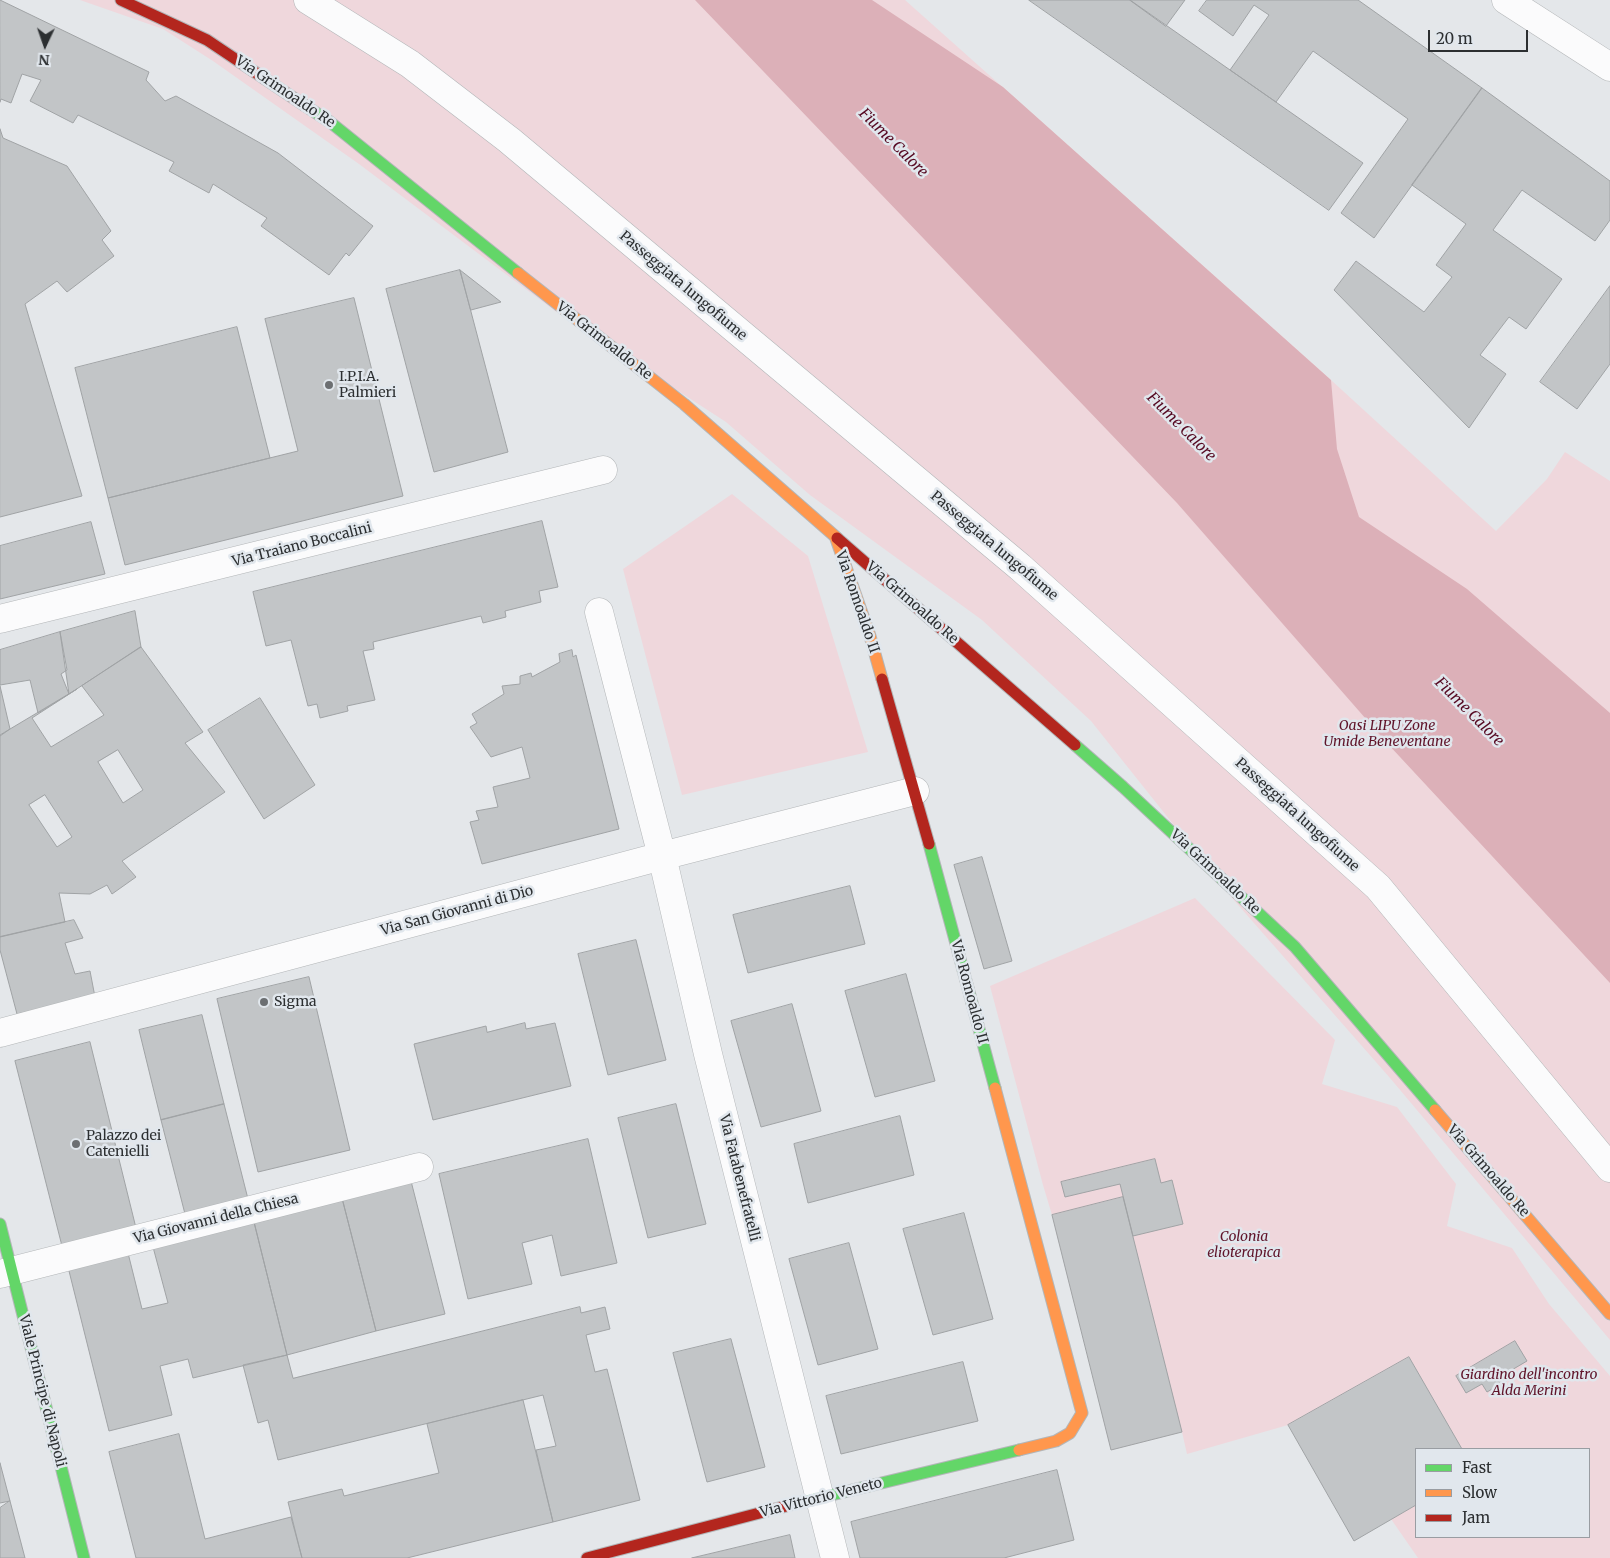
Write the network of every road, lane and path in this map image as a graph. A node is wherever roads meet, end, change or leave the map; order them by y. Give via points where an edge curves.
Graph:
1 (121, 0) edge
2 (308, 0) edge
3 (1506, 0) edge
4 (1610, 67) edge
5 (603, 470) dead end
6 (835, 536) junction
7 (599, 612) dead end
8 (0, 620) edge
9 (915, 791) junction
10 (662, 856) junction
11 (0, 1033) edge
12 (419, 1167) dead end
13 (1610, 1168) edge
14 (0, 1224) edge
15 (6, 1272) edge
16 (1610, 1314) edge
17 (1056, 1441) joint
18 (819, 1498) junction
19 (84, 1558) edge
20 (587, 1558) edge
21 (835, 1558) edge

1 - 6 main road, Via Grimoaldo Re via 207,40 330,122 684,404
2 - 13 street, Passeggiata lungofiume via 410,64 509,140 1020,567 1371,880
3 - 4 street
5 - 8 street, Via Traiano Boccalini
6 - 9 main road, Via Romoaldo II via 870,636
6 - 16 main road, Via Grimoaldo Re via 1123,787 1296,947
7 - 10 street, Via Fatabenefratelli
9 - 10 street, Via San Giovanni di Dio
9 - 17 main road, Via Romoaldo II via 1082,1413 1070,1433
10 - 11 street, Via San Giovanni di Dio
10 - 18 street, Via Fatabenefratelli
12 - 15 street, Via Giovanni della Chiesa
14 - 15 main road, Viale Principe di Napoli
15 - 19 main road, Viale Principe di Napoli
17 - 18 main road, Via Vittorio Veneto
18 - 20 main road, Via Vittorio Veneto
18 - 21 street, Via Fatabenefratelli

